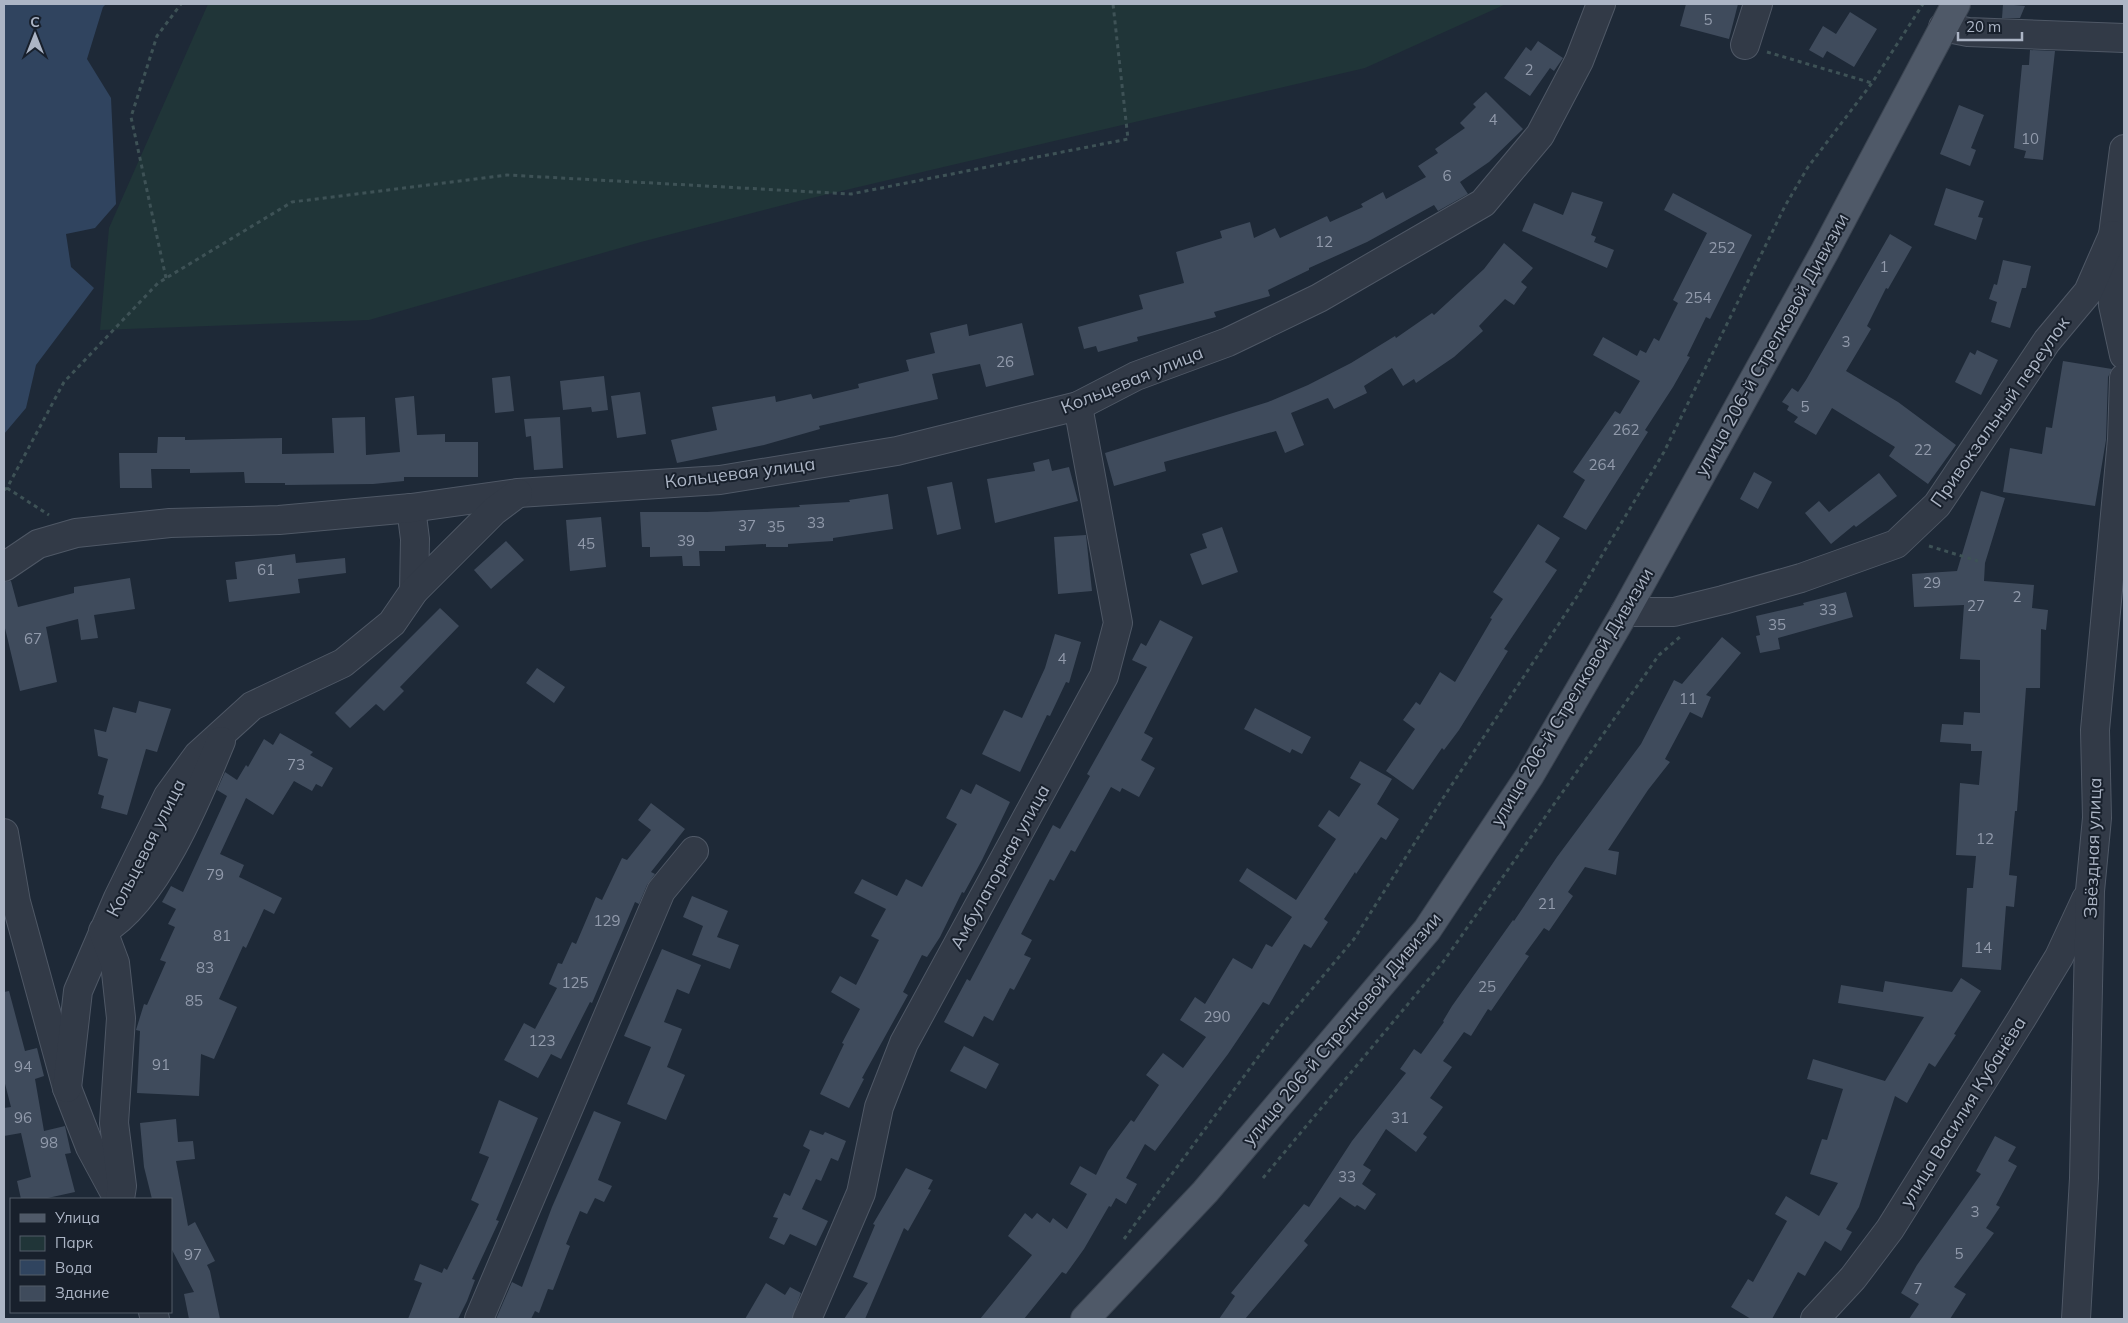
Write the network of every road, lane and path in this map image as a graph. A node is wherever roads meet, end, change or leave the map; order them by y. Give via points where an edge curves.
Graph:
1 (181, 4) edge
2 (1113, 4) edge
3 (1601, 4) edge
4 (1758, 4) edge
5 (1923, 4) edge
6 (1949, 15) edge
7 (2124, 38) edge
8 (1745, 45) joint
9 (1872, 83) junction
10 (2124, 149) edge
11 (2113, 235) junction
12 (166, 278) junction
13 (2124, 355) edge
14 (2124, 378) edge
15 (1078, 406) junction
16 (6, 489) edge
17 (518, 492) junction
18 (411, 508) junction
19 (76, 533) junction
20 (1896, 544) junction
21 (1978, 561) dead end
22 (4, 567) edge
23 (414, 591) junction
24 (1625, 612) junction
25 (1688, 631) dead end
26 (4, 833) edge
27 (694, 851) dead end
28 (2090, 891) junction
29 (104, 931) junction
30 (67, 1088) junction
31 (1263, 1178) dead end
32 (118, 1198) edge
33 (119, 1198) edge
34 (1122, 1242) dead end
35 (479, 1319) edge
36 (807, 1319) edge
37 (1085, 1319) edge
38 (1815, 1319) edge
39 (2076, 1319) edge

1 - 12 path via 157,36 131,117
2 - 12 path via 1128,139 850,194 507,175 292,202
3 - 15 street, Кольцевая улица via 1579,61 1540,135 1483,202 1319,298 1228,342 1136,376
4 - 8 street
5 - 9 path
6 - 7 street via 1968,32
6 - 24 main road, улица 206-й Стрелковой Дивизии via 1825,250
8 - 9 path
9 - 34 path via 1808,167 1785,206 1664,452 1578,595 1354,939 1281,1026
10 - 11 street
11 - 13 street via 2113,305
11 - 20 street, Привокзальный переулок via 2088,292 2046,341 1937,505
12 - 16 path via 64,382
14 - 28 street, Звёздная улица via 2122,439 2095,730 2097,818
15 - 17 street, Кольцевая улица via 897,451 730,478
15 - 36 street, Амбулаторная улица via 1118,623 1104,676 904,1043 879,1108 861,1193
16 - 19 path
17 - 18 street, Кольцевая улица
17 - 23 street, Кольцевая улица via 494,511
18 - 19 street, Кольцевая улица via 279,520 170,522
18 - 23 street via 415,539
19 - 22 street, Кольцевая улица via 38,544
20 - 21 path via 1929,546
20 - 24 street, Привокзальный переулок via 1801,578 1723,600 1674,612
23 - 29 street, Кольцевая улица via 392,623 343,663 252,706 198,755 168,796
24 - 37 main road, улица 206-й Стрелковой Дивизии via 1530,775 1427,930 1206,1192
25 - 31 path via 1659,655 1443,962
26 - 30 street, Кольцевая улица via 16,902
27 - 35 street via 661,891 642,932
28 - 38 street, улица Василия Кубанёва via 2050,972 1890,1229 1853,1278
28 - 39 street, Звёздная улица via 2084,1178
29 - 30 street, Кольцевая улица via 78,990
29 - 33 street via 115,963 121,1018 114,1123 122,1186
30 - 32 street, Кольцевая улица via 90,1147

